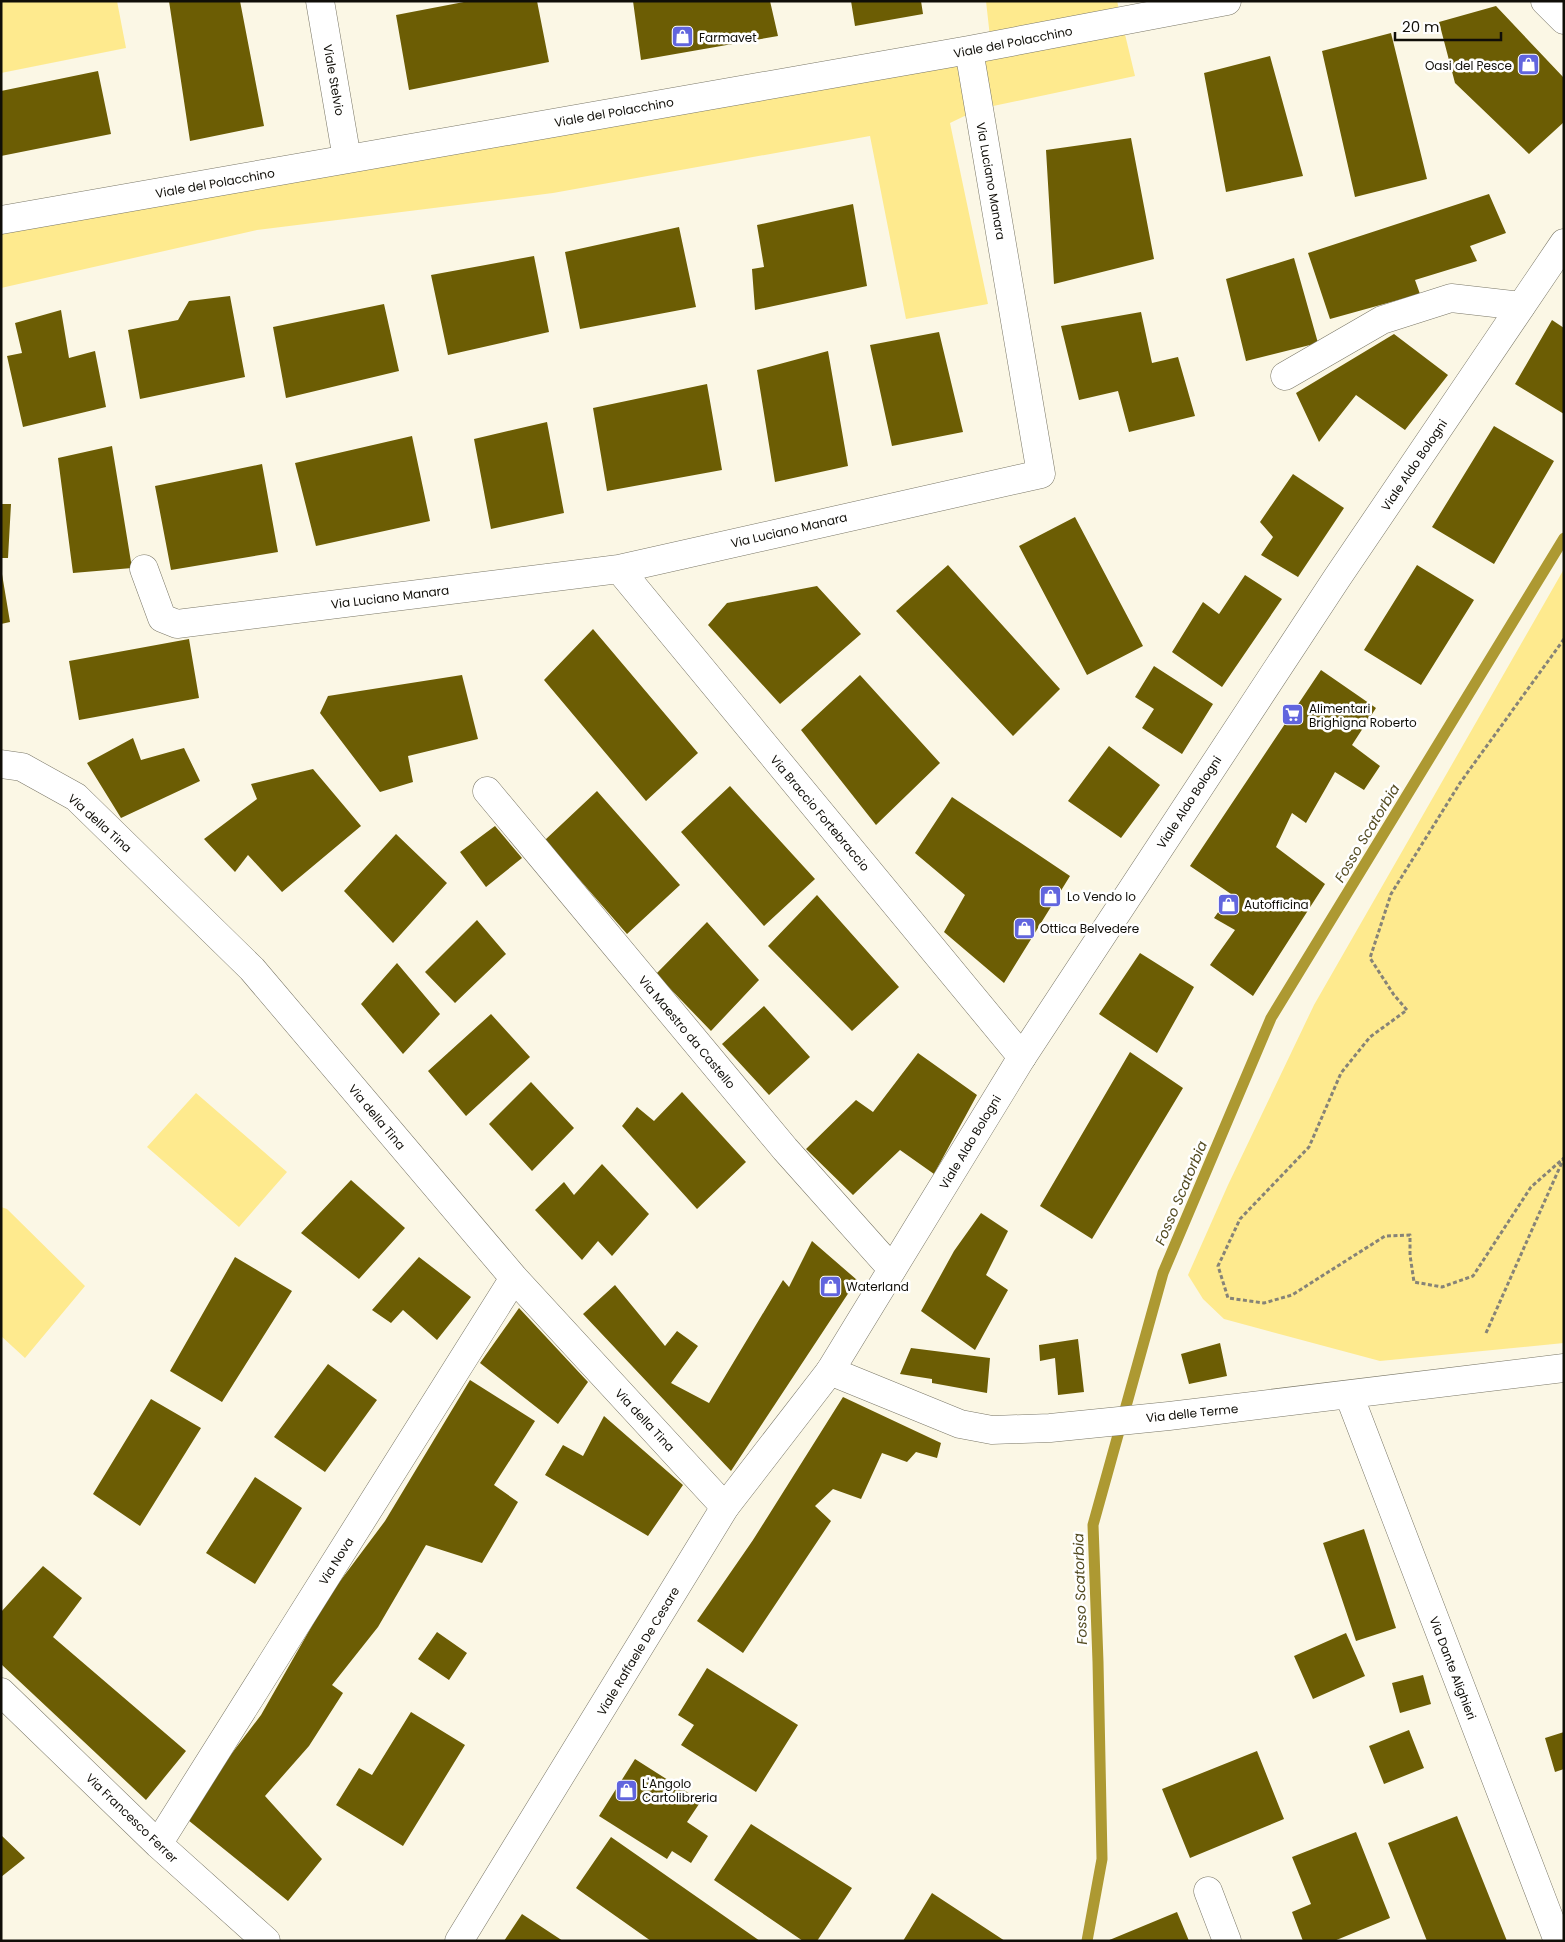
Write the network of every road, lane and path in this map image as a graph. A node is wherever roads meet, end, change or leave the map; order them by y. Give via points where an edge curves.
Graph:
1 (320, 1) edge
2 (1227, 1) edge
3 (1545, 1) edge
4 (1118, 11) edge
5 (1564, 20) edge
6 (969, 50) junction
7 (347, 159) junction
8 (1, 220) edge
9 (1564, 243) edge
10 (1521, 306) junction
11 (1285, 376) dead end
12 (619, 568) junction
13 (144, 570) dead end
14 (1564, 639) edge
15 (2, 766) edge
16 (486, 791) dead end
17 (1022, 1057) junction
18 (1564, 1158) edge
19 (892, 1269) junction
20 (514, 1278) junction
21 (1486, 1333) dead end
22 (1564, 1368) edge
23 (830, 1371) junction
24 (1349, 1395) junction
25 (725, 1507) junction
26 (1, 1692) edge
27 (158, 1844) junction
28 (1208, 1891) dead end
29 (266, 1941) edge
30 (459, 1941) edge
31 (1227, 1941) edge
32 (1558, 1941) edge

1 - 7 street, Viale Stelvio
2 - 4 street, Viale del Polacchino
3 - 5 street
4 - 6 street, Viale del Polacchino
6 - 7 street, Viale del Polacchino
6 - 12 street, Via Luciano Manara via 1041,474
7 - 8 street, Viale del Polacchino
9 - 10 street, Viale Aldo Bologni
10 - 11 street via 1450,298 1382,320
10 - 17 street, Viale Aldo Bologni via 1337,578
12 - 13 street, Via Luciano Manara via 177,624 162,618
12 - 17 street, Via Braccio Fortebraccio
14 - 18 path via 1460,783 1391,894 1370,958 1407,1010 1370,1037 1341,1073 1309,1147 1240,1219 1218,1266 1228,1298 1264,1303 1292,1295 1385,1236 1410,1235 1414,1282 1442,1287 1473,1276 1531,1187
15 - 20 street, Via della Tina via 22,768 76,797 252,969
16 - 19 street, Via Maestro da Castello via 778,1141
17 - 19 street, Viale Aldo Bologni
18 - 21 path
19 - 23 street, Viale Aldo Bologni
20 - 25 street, Via della Tina
20 - 27 street, Via Nova
22 - 24 street, Via delle Terme
23 - 24 street, Via delle Terme via 960,1424 992,1430 1050,1428
23 - 25 street, Viale Raffaele De Cesare
24 - 32 street, Via Dante Alighieri
25 - 30 street, Viale Raffaele De Cesare
26 - 27 street, Via Francesco Ferrer
27 - 29 street, Via Francesco Ferrer
28 - 31 street

